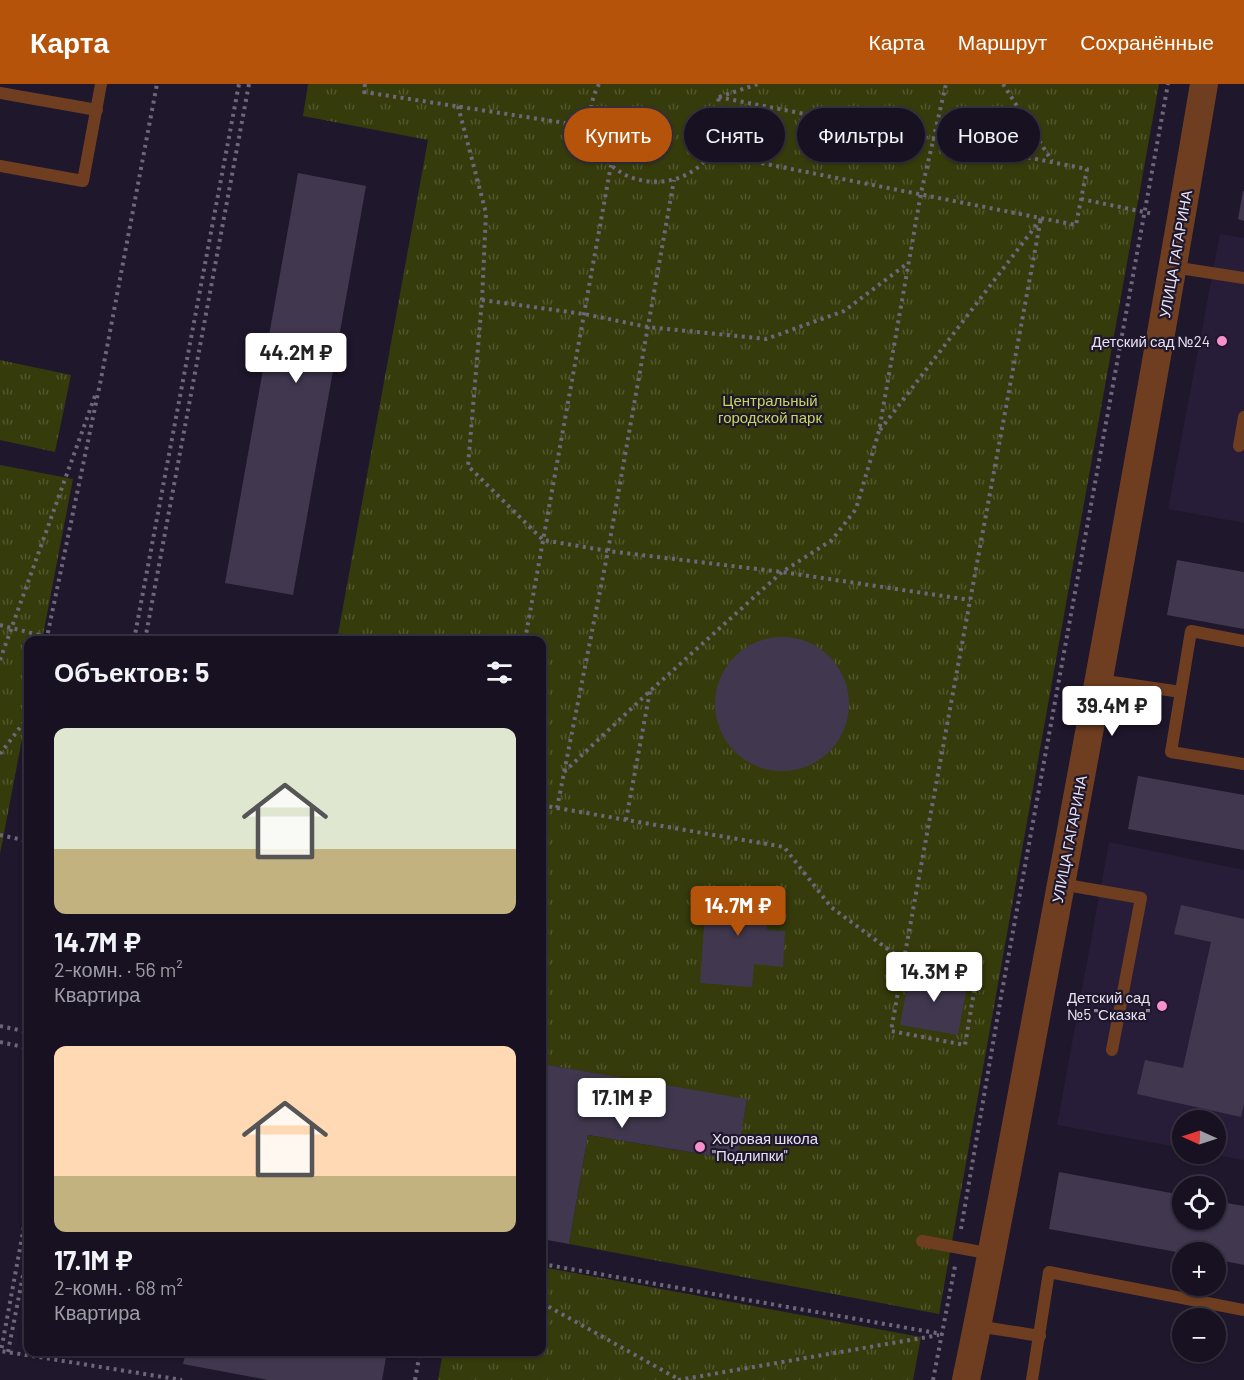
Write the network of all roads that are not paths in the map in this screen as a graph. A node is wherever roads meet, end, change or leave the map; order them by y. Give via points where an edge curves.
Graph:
1 (101, 84) edge
2 (1204, 84) edge
3 (0, 93) edge
4 (97, 110) junction
5 (0, 166) edge
6 (1173, 267) junction
7 (1244, 278) edge
8 (1244, 417) edge
9 (1239, 446) dead end
10 (1244, 641) edge
11 (1099, 680) junction
12 (1181, 692) junction
13 (1244, 764) edge
14 (1061, 884) junction
15 (1112, 1050) dead end
16 (922, 1241) dead end
17 (992, 1254) junction
18 (1244, 1310) edge
19 (977, 1326) junction
20 (1040, 1336) junction
21 (966, 1380) edge
22 (1032, 1380) edge

1 - 4 lane
2 - 6 street, УЛИЦА ГАГАРИНА
3 - 4 lane
4 - 5 lane via 82,181
6 - 7 lane
6 - 11 street, УЛИЦА ГАГАРИНА
8 - 9 lane
10 - 12 lane via 1191,631
11 - 12 lane
11 - 14 street, УЛИЦА ГАГАРИНА
12 - 13 lane via 1171,752
14 - 15 lane via 1141,898
14 - 17 street, УЛИЦА ГАГАРИНА
16 - 17 lane
17 - 19 street, УЛИЦА ГАГАРИНА
18 - 20 lane via 1049,1272
19 - 20 lane
19 - 21 street, УЛИЦА ГАГАРИНА
20 - 22 lane

